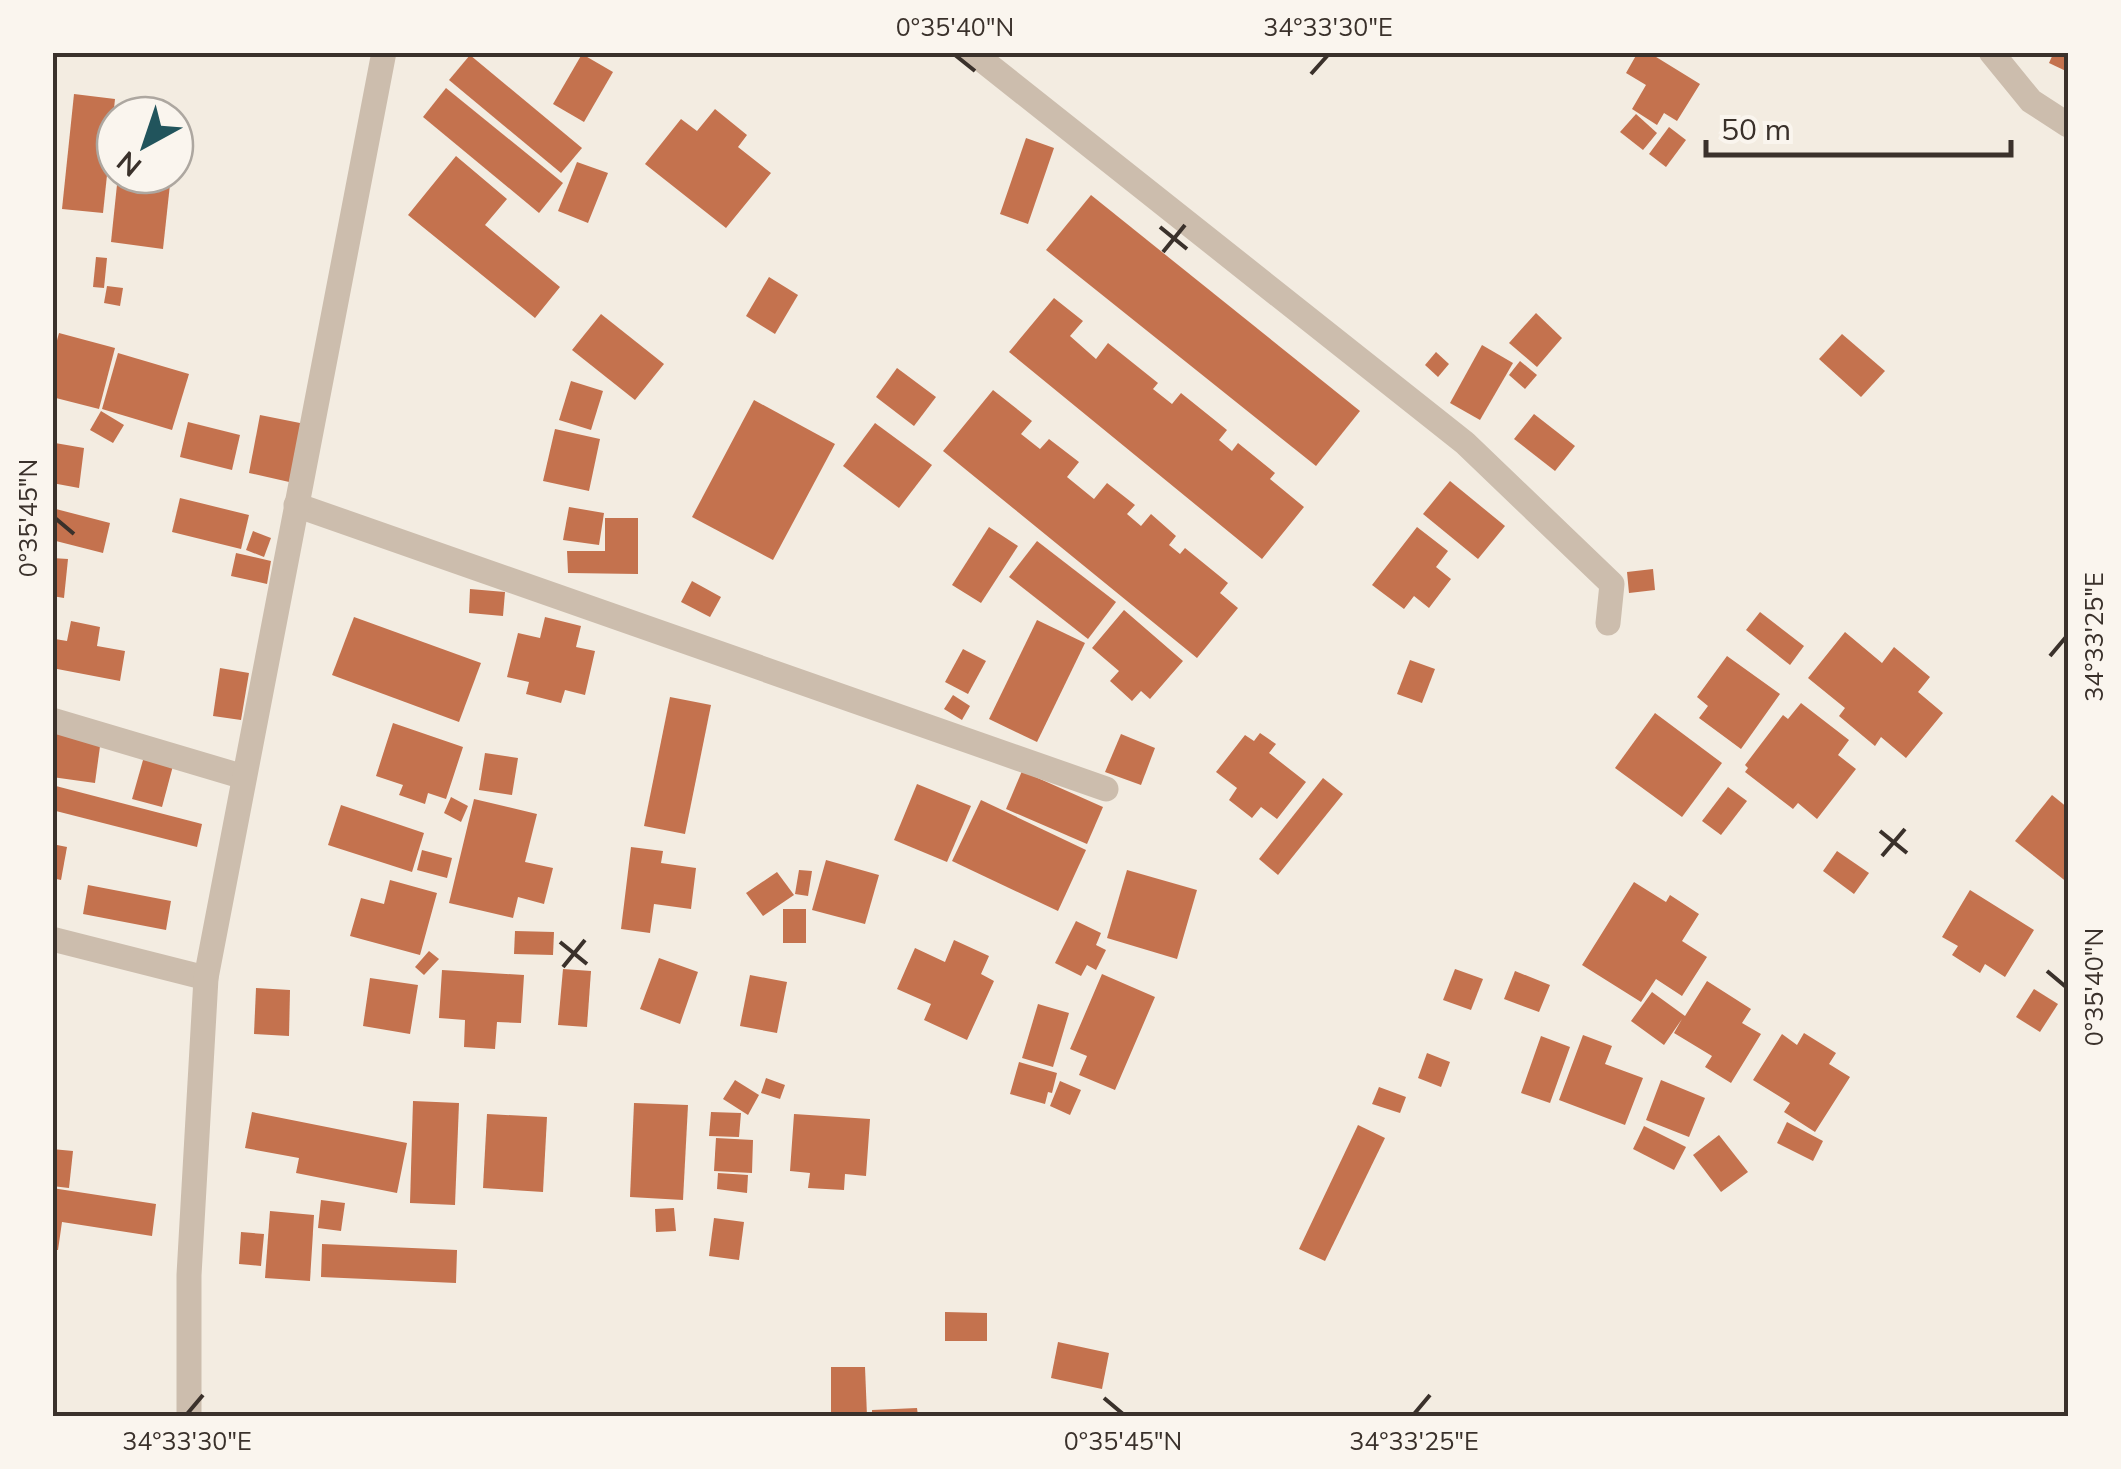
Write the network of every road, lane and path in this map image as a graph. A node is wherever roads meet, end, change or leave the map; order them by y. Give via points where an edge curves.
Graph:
1 (384, 52) edge
2 (972, 52) edge
3 (1991, 52) edge
4 (2068, 126) edge
5 (296, 505) junction
6 (1608, 623) dead end
7 (52, 720) edge
8 (244, 777) junction
9 (1106, 789) dead end
10 (52, 939) edge
11 (206, 978) junction
12 (189, 1416) edge

1 - 5 street
2 - 6 street via 1465,443 1612,584
3 - 4 street via 2030,100
5 - 8 street
5 - 9 street
7 - 8 street
8 - 11 street
10 - 11 street
11 - 12 street via 189,1274

